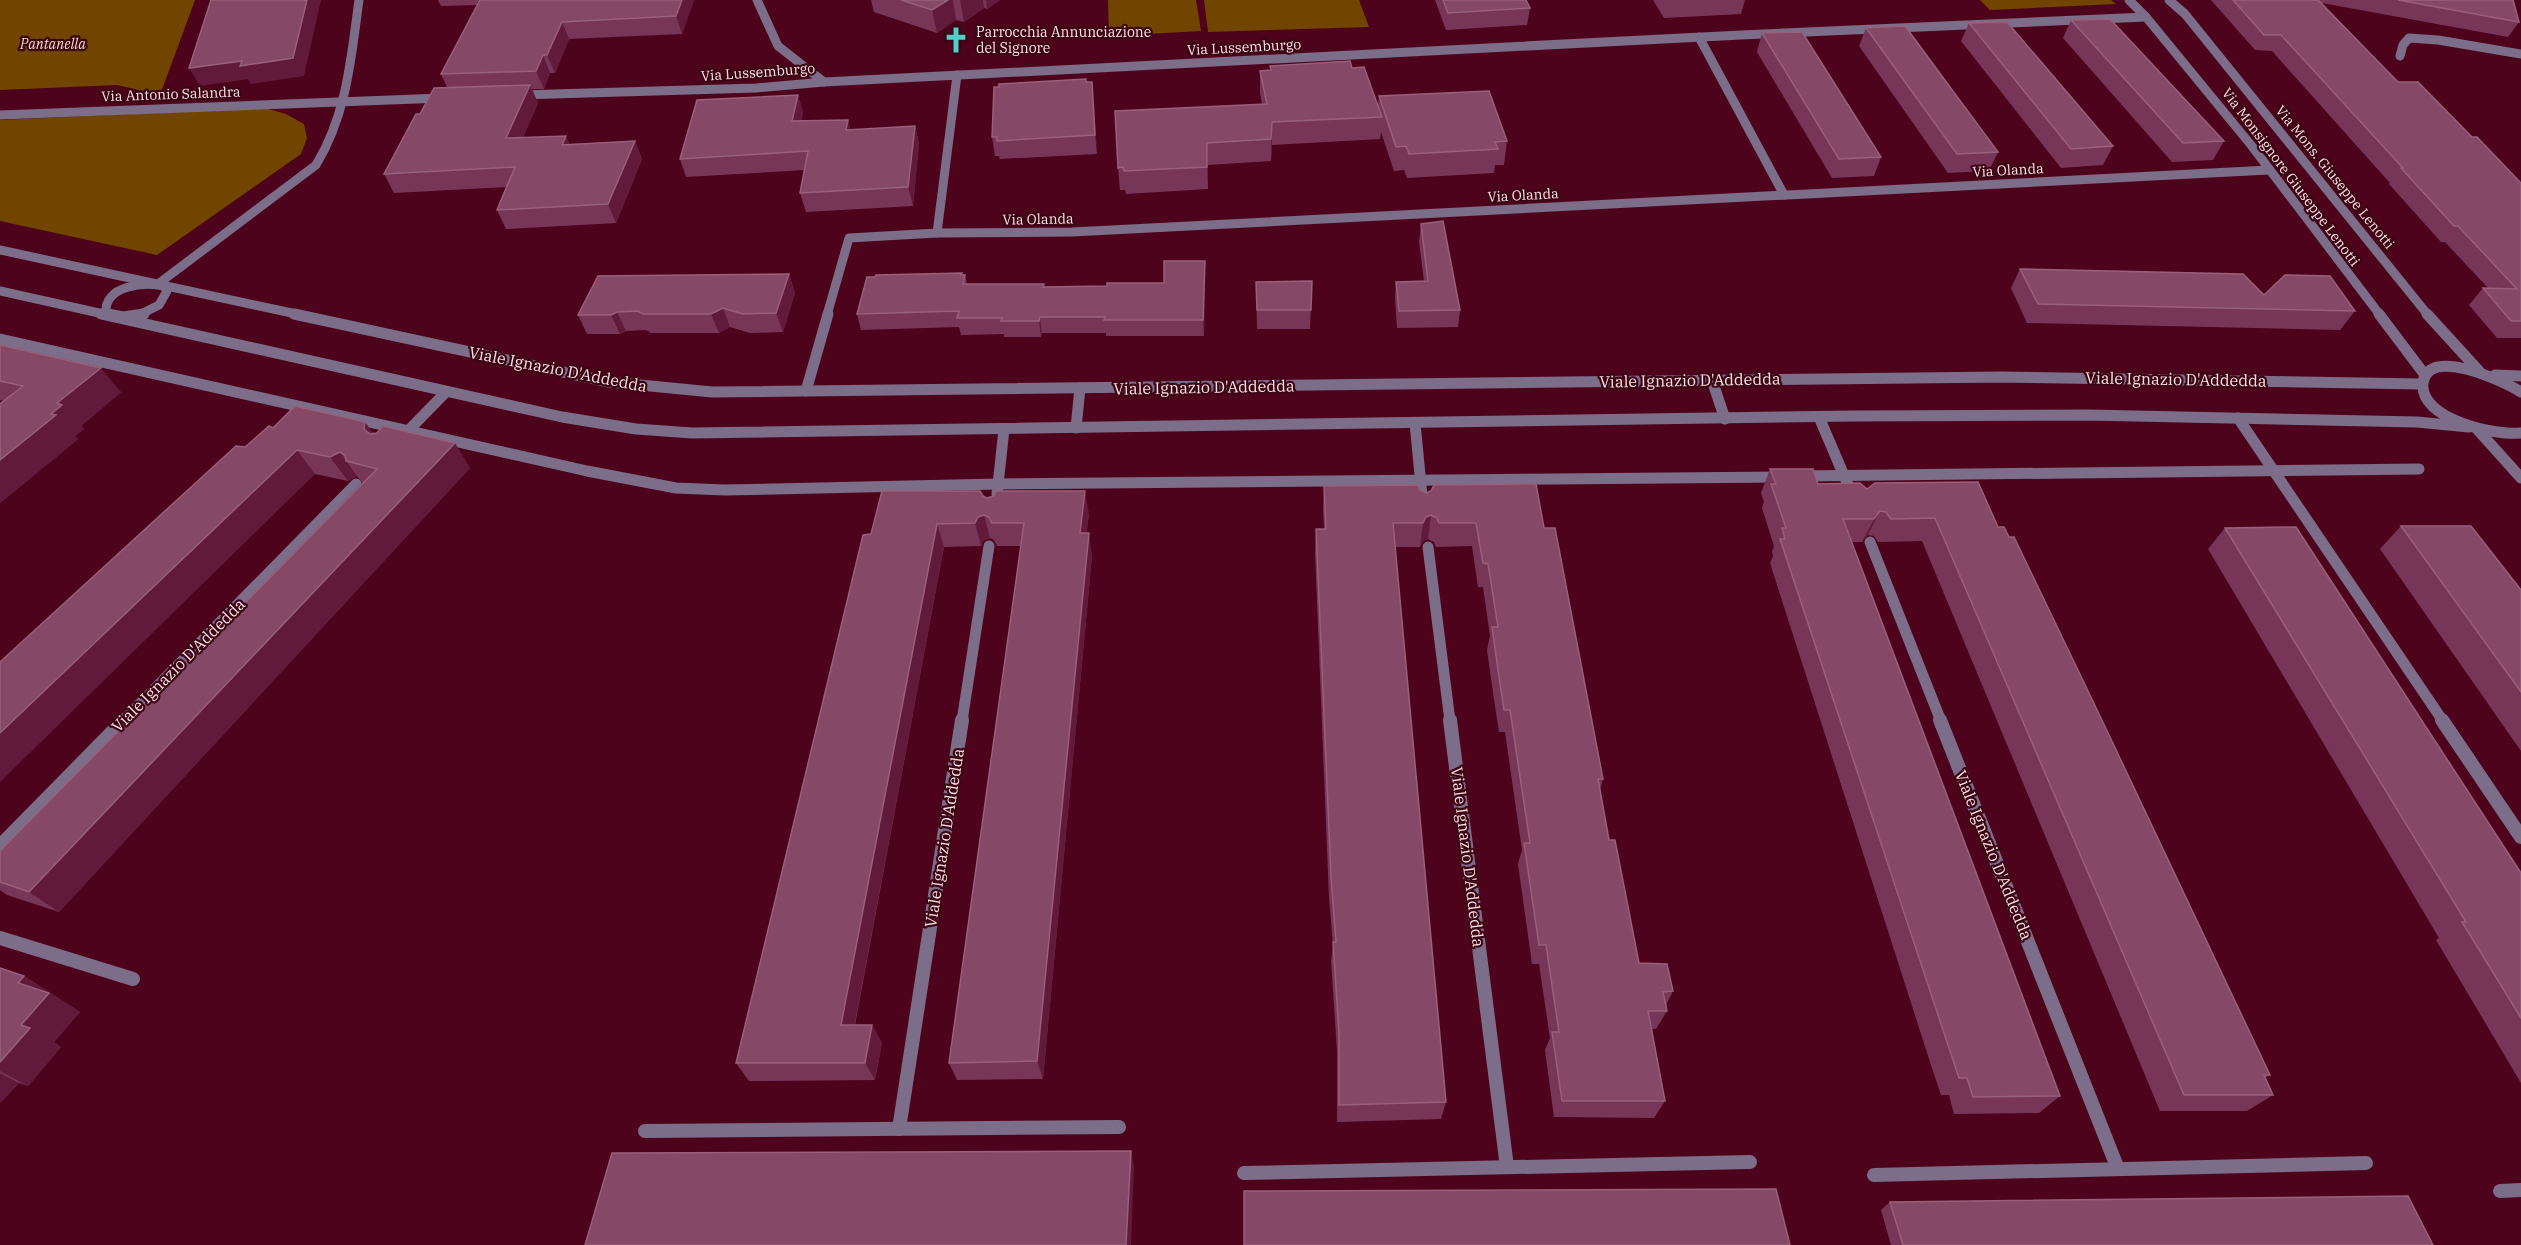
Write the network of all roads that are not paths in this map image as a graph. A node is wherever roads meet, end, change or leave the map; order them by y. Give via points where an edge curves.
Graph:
1 (359, 0) edge
2 (757, 0) edge
3 (2129, 0) edge
4 (2169, 0) edge
5 (2146, 17) junction
6 (1699, 37) junction
7 (2521, 54) edge
8 (2400, 56) dead end
9 (957, 75) junction
10 (824, 82) junction
11 (508, 96) edge
12 (450, 98) edge
13 (344, 101) junction
14 (0, 115) edge
15 (2269, 170) junction
16 (1784, 195) junction
17 (938, 233) junction
18 (0, 250) edge
19 (158, 284) junction
20 (0, 291) edge
21 (116, 317) junction
22 (0, 339) edge
23 (2479, 371) junction
24 (2492, 375) junction
25 (2521, 376) edge
26 (1712, 380) junction
27 (2424, 380) junction
28 (1080, 388) junction
29 (806, 391) junction
30 (446, 392) junction
31 (2521, 392) edge
32 (1819, 417) junction
33 (2238, 418) junction
34 (1725, 419) junction
35 (1415, 423) junction
36 (1076, 428) junction
37 (2473, 428) junction
38 (1004, 429) junction
39 (408, 431) junction
40 (2521, 433) edge
41 (395, 444) edge
42 (2419, 469) dead end
43 (2274, 470) junction
44 (1845, 476) junction
45 (2521, 478) edge
46 (1420, 482) junction
47 (356, 484) edge
48 (998, 484) junction
49 (995, 504) edge
50 (1856, 506) edge
51 (1423, 509) edge
52 (1870, 542) edge
53 (989, 546) edge
54 (1428, 547) edge
55 (2521, 837) edge
56 (0, 846) edge
57 (0, 938) edge
58 (133, 979) dead end
59 (1119, 1127) dead end
60 (899, 1129) junction
61 (645, 1131) dead end
62 (1750, 1162) dead end
63 (2366, 1162) dead end
64 (1508, 1167) junction
65 (2118, 1169) junction
66 (1244, 1173) dead end
67 (1875, 1175) dead end
68 (2521, 1190) edge
69 (2500, 1191) dead end

1 - 13 street
2 - 10 street via 778,46
3 - 5 street, Via Monsignore Giuseppe Lenotti
4 - 23 street, Via Mons. Giuseppe Lenotti via 2444,335
5 - 6 street, Via Lussemburgo
5 - 15 street, Via Monsignore Giuseppe Lenotti
6 - 9 street, Via Lussemburgo
6 - 16 street
7 - 8 street via 2409,38
9 - 10 street, Via Lussemburgo
9 - 17 street
10 - 11 street, Via Lussemburgo
12 - 13 street
13 - 14 street, Via Antonio Salandra
13 - 19 street via 328,148 316,165
15 - 16 street, Via Olanda
15 - 27 street, Via Monsignore Giuseppe Lenotti
16 - 17 street, Via Olanda via 1072,232
17 - 29 street, Via Olanda via 849,238
18 - 19 street, Viale Ignazio D'Addedda
19 - 21 street via 167,291 158,306 137,315
19 - 21 street via 134,285 111,297 105,310
19 - 29 street, Viale Ignazio D'Addedda via 609,382 712,392
20 - 21 street
21 - 30 street
22 - 39 street
23 - 24 street, Viale Ignazio D'Addedda
23 - 27 street, Viale Ignazio D'Addedda via 2446,367 2434,369
24 - 25 street
24 - 31 street
26 - 27 street, Viale Ignazio D'Addedda
26 - 28 street, Viale Ignazio D'Addedda
26 - 34 street
27 - 37 street, Via Monsignore Giuseppe Lenotti via 2426,395 2435,407
28 - 29 street, Viale Ignazio D'Addedda
28 - 36 street
30 - 38 street via 562,417 692,433
30 - 39 street
32 - 33 street
32 - 34 street
32 - 44 street
33 - 37 street via 2417,422
33 - 43 street
34 - 35 street
35 - 36 street
35 - 46 street
36 - 38 street
37 - 40 street
37 - 45 street
38 - 48 street
39 - 41 street
39 - 48 street via 676,488
42 - 43 street
43 - 44 street
43 - 55 street
44 - 46 street
44 - 50 street
46 - 48 street
46 - 51 street
47 - 56 street, Viale Ignazio D'Addedda
48 - 49 street
52 - 65 street, Viale Ignazio D'Addedda
53 - 60 street, Viale Ignazio D'Addedda
54 - 64 street, Viale Ignazio D'Addedda
57 - 58 street
59 - 60 street
60 - 61 street
62 - 64 street
63 - 65 street
64 - 66 street
65 - 67 street
68 - 69 street

